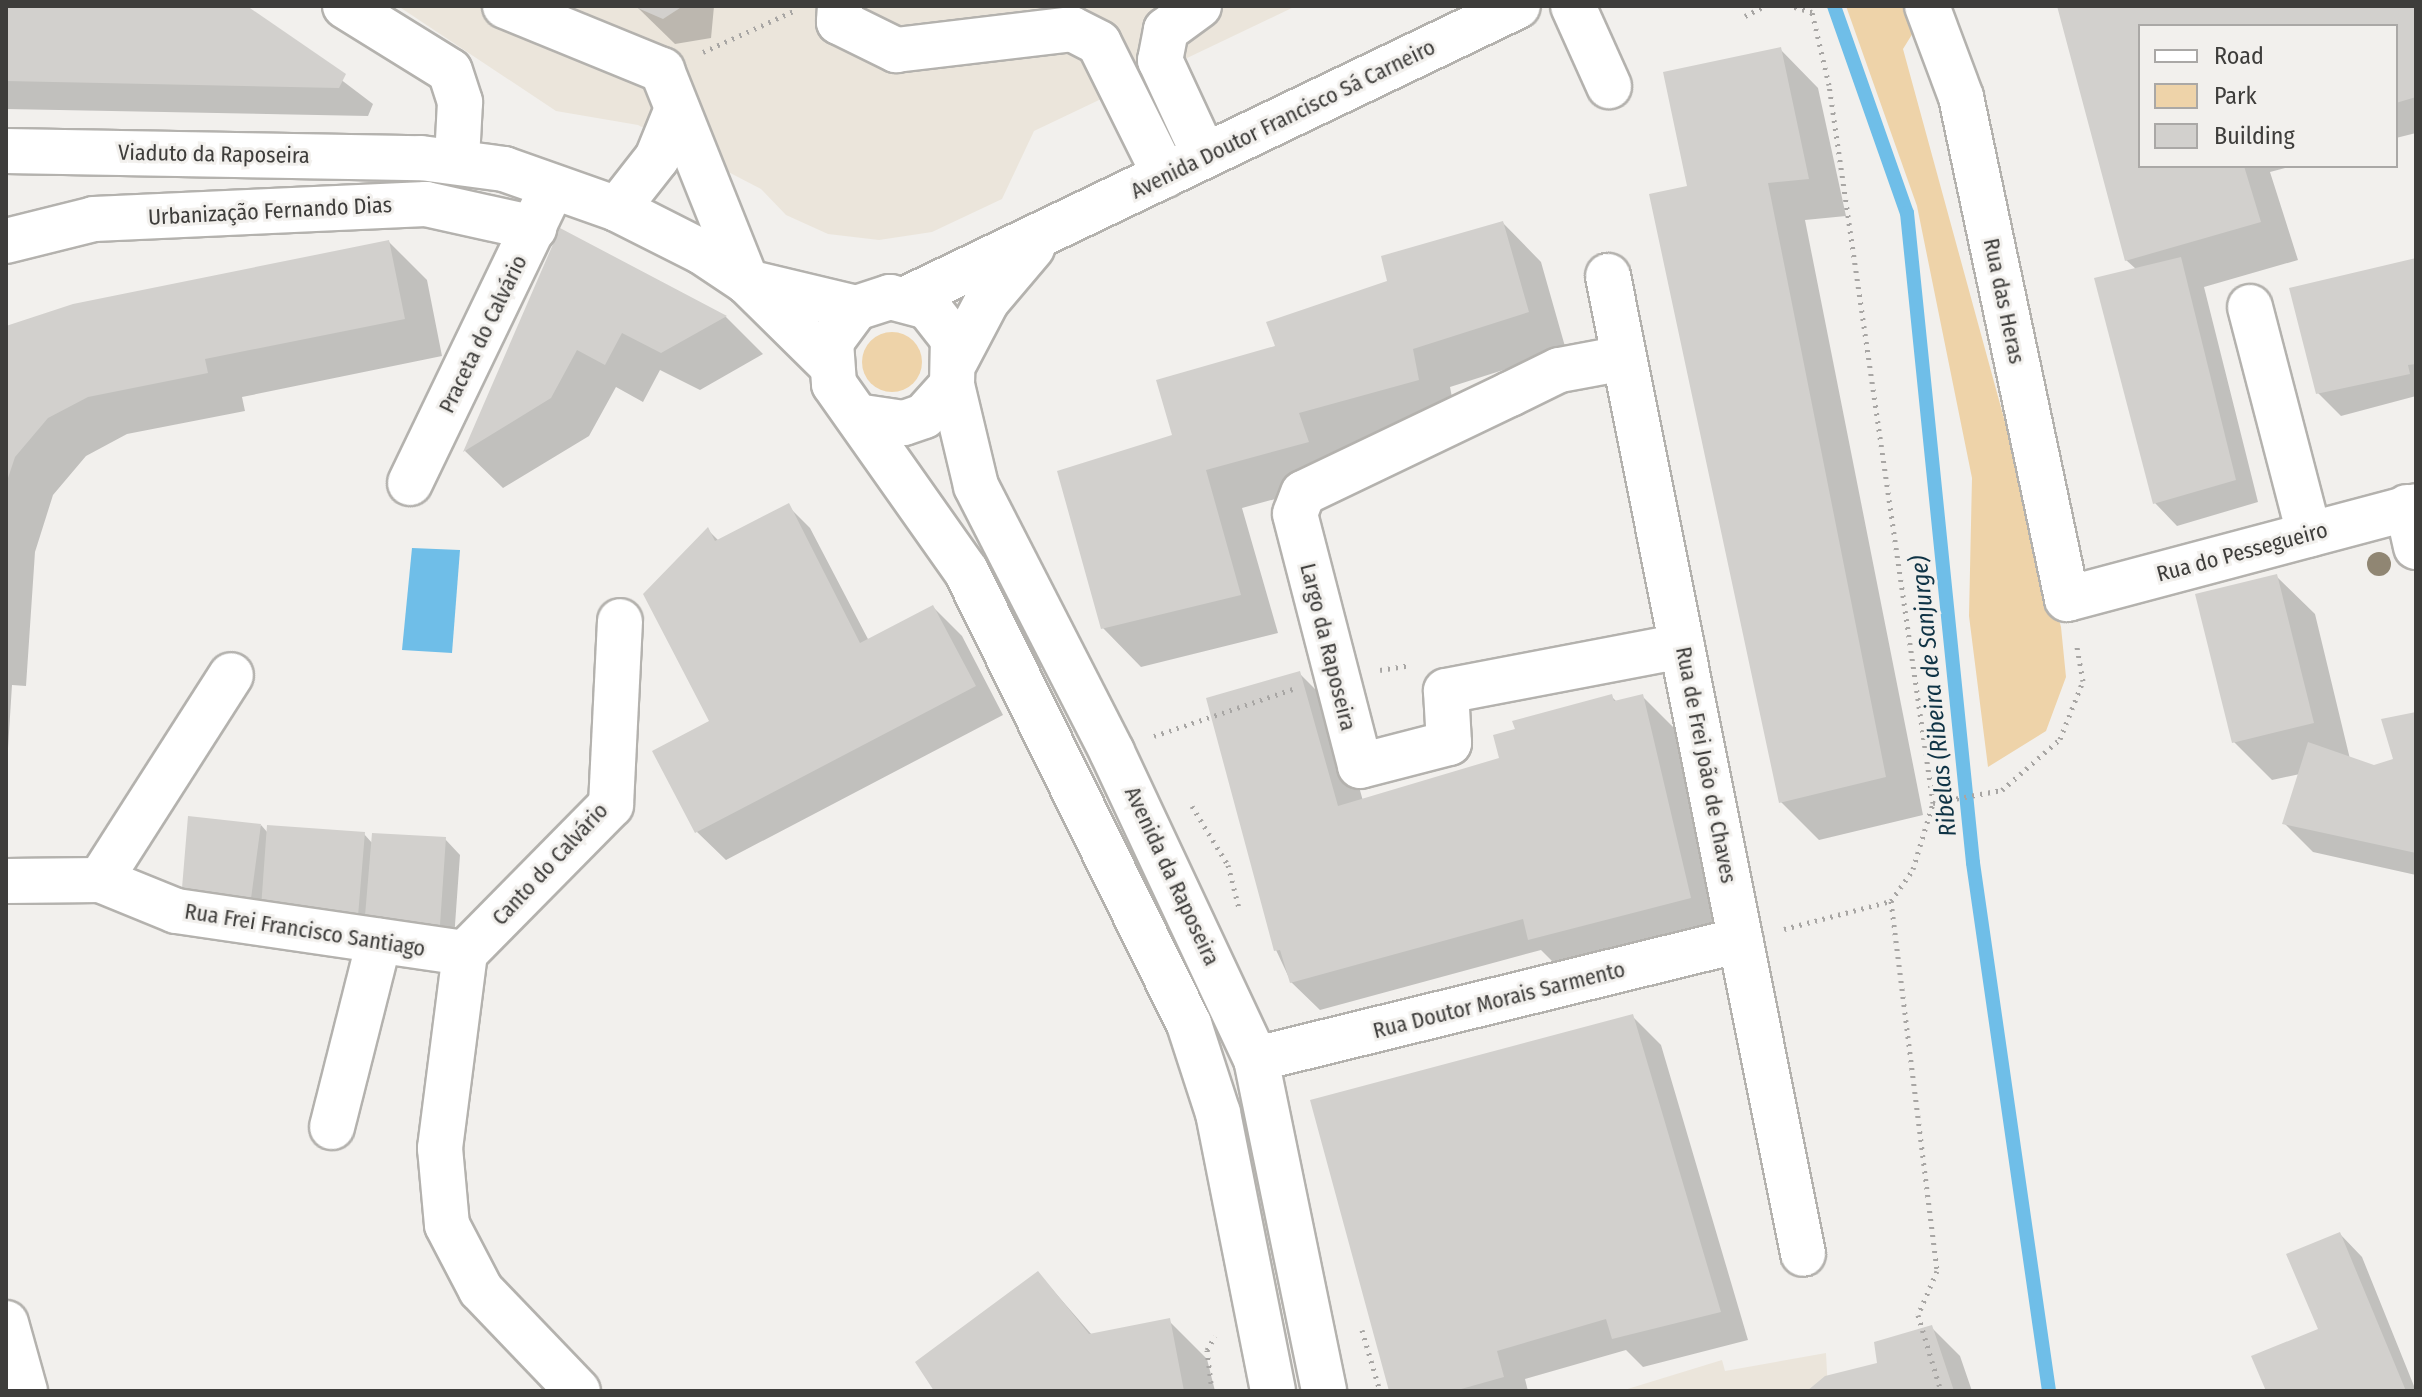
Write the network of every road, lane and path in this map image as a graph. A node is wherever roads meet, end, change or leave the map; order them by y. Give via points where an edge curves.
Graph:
1 (345, 6) edge
2 (505, 6) edge
3 (806, 6) edge
4 (840, 6) edge
5 (1199, 6) edge
6 (1518, 6) edge
7 (1573, 6) edge
8 (1765, 6) edge
9 (1791, 6) edge
10 (1927, 6) edge
11 (1745, 16) dead end
12 (1609, 86) dead end
13 (669, 90) junction
14 (6, 151) edge
15 (1204, 155) junction
16 (439, 159) junction
17 (700, 165) junction
18 (1165, 176) junction
19 (554, 184) junction
20 (617, 209) junction
21 (534, 228) junction
22 (1047, 231) junction
23 (675, 237) junction
24 (6, 241) edge
25 (1608, 276) dead end
26 (747, 282) junction
27 (908, 298) junction
28 (2250, 307) dead end
29 (856, 308) junction
30 (1624, 358) junction
31 (829, 363) junction
32 (954, 373) junction
33 (863, 417) junction
34 (410, 483) dead end
35 (2413, 520) edge
36 (2309, 534) junction
37 (2067, 599) junction
38 (620, 621) dead end
39 (1682, 646) junction
40 (231, 675) dead end
41 (1336, 677) junction
42 (1112, 752) junction
43 (1933, 803) junction
44 (100, 880) junction
45 (6, 881) edge
46 (1891, 901) junction
47 (1741, 940) junction
48 (379, 941) junction
49 (465, 953) junction
50 (1256, 1059) junction
51 (332, 1127) dead end
52 (1803, 1254) dead end
53 (6, 1323) edge
54 (25, 1391) edge
55 (578, 1391) edge
56 (1273, 1391) edge
57 (1324, 1391) edge
58 (1941, 1391) edge

1 - 16 street via 450,71 460,102
2 - 13 street
3 - 13 path
4 - 18 street via 839,22 896,50 1072,29 1099,43
5 - 15 street via 1166,30 1160,60
6 - 15 street, Avenida Doutor Francisco Sá Carneiro
7 - 12 street
8 - 11 path
9 - 43 path via 1812,12 1829,85
10 - 37 street, Rua das Heras via 1961,97
13 - 17 street
13 - 20 street via 657,158
14 - 16 street, Viaduto da Raposeira
15 - 18 street, Avenida Doutor Francisco Sá Carneiro
16 - 19 street
17 - 23 street
17 - 26 street
18 - 22 street, Avenida Doutor Francisco Sá Carneiro
19 - 20 street
19 - 21 street, Praceta do Calvário
20 - 23 street
21 - 24 street, Urbanização Fernando Dias via 426,204 94,219
21 - 34 street, Praceta do Calvário
22 - 27 street, Avenida Doutor Francisco Sá Carneiro
22 - 32 street, Avenida Doutor Francisco Sá Carneiro via 996,287
23 - 26 street
25 - 30 street, Rua de Frei João de Chaves
26 - 29 street
26 - 31 street
27 - 29 street
27 - 32 street, Avenida da Raposeira via 943,321
28 - 36 street
29 - 31 street via 831,342
30 - 39 street, Rua de Frei João de Chaves
30 - 41 street, Largo da Raposeira via 1559,370 1303,493 1295,514
31 - 33 street via 839,394
32 - 33 street via 914,420
32 - 42 street, Avenida da Raposeira via 976,486
33 - 56 street via 972,583 1189,1024 1218,1113
35 - 36 street, Rua do Pessegueiro
36 - 37 street, Rua do Pessegueiro
37 - 43 path via 2083,681 2060,739 2002,790
38 - 49 street, Canto do Calvário via 611,805
39 - 41 street, Largo da Raposeira via 1446,691 1449,743 1372,767 1360,766
39 - 47 street, Rua de Frei João de Chaves
40 - 44 street
41 - 42 path
42 - 50 street, Avenida da Raposeira
43 - 46 path via 1913,869
44 - 45 street, Rua Frei Francisco Santiago
44 - 48 street, Rua Frei Francisco Santiago via 176,911
46 - 47 path
46 - 58 path via 1937,1271 1918,1315
47 - 50 street, Rua Doutor Morais Sarmento
47 - 52 street, Rua de Frei João de Chaves
48 - 49 street, Rua Frei Francisco Santiago
48 - 51 street
49 - 55 street via 440,1148 447,1225 481,1290
50 - 57 street, Avenida da Raposeira
53 - 54 street

